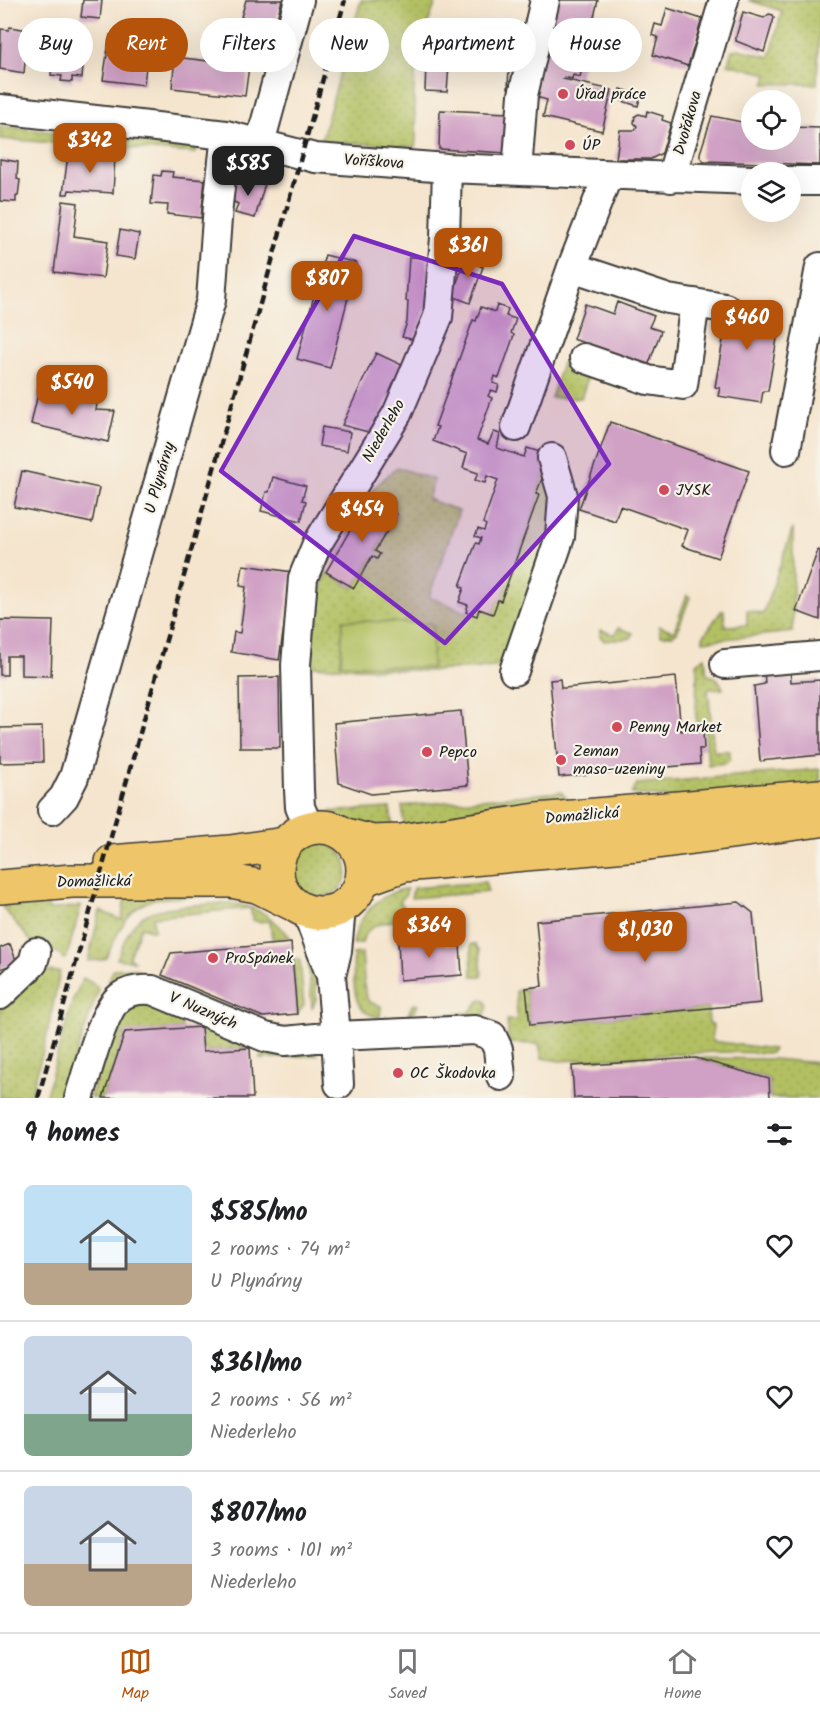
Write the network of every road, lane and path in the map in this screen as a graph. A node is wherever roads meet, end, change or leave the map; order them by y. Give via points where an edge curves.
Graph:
1 (299, 0) edge
2 (545, 0) edge
3 (724, 0) edge
4 (0, 109) edge
5 (226, 135) junction
6 (260, 144) junction
7 (447, 168) junction
8 (517, 171) junction
9 (608, 175) junction
10 (671, 178) junction
11 (741, 180) edge
12 (801, 181) edge
13 (820, 181) edge
14 (572, 267) junction
15 (820, 267) edge
16 (695, 303) junction
17 (725, 308) dead end
18 (584, 358) dead end
19 (516, 427) dead end
20 (786, 450) dead end
21 (552, 458) dead end
22 (820, 656) edge
23 (725, 664) dead end
24 (514, 671) dead end
25 (820, 796) edge
26 (52, 810) dead end
27 (820, 820) edge
28 (346, 835) junction
29 (297, 836) junction
30 (0, 871) edge
31 (362, 879) junction
32 (0, 887) edge
33 (299, 908) junction
34 (341, 908) junction
35 (36, 952) dead end
36 (331, 976) junction
37 (0, 994) edge
38 (336, 1036) junction
39 (501, 1076) dead end
40 (339, 1084) dead end
41 (79, 1098) edge

1 - 6 street
2 - 8 street via 523,95
3 - 10 street, Dvořákova
4 - 5 street, Voříškova
5 - 6 street, Voříškova
5 - 26 street, U Plynárny via 211,300 74,777
6 - 7 street, Voříškova via 315,158
7 - 8 street, Voříškova
7 - 29 street, Niederleho via 438,317 397,414 317,544 303,578 296,665 300,807
8 - 9 street, Voříškova
9 - 10 street, Voříškova
9 - 14 street
10 - 11 street, Voříškova
12 - 13 street
14 - 16 street via 668,299
14 - 19 street
15 - 20 street
16 - 17 street
16 - 18 street via 682,385 632,375
21 - 24 street via 562,496 560,537
22 - 23 street
25 - 28 main road, Domažlická via 537,820 401,841 372,842
27 - 31 main road, Domažlická via 649,843 404,865
28 - 29 main road via 322,826
28 - 31 main road via 360,855
29 - 30 main road, Domažlická via 230,852
29 - 33 main road via 278,856 276,868 283,893
31 - 34 main road via 351,901
32 - 33 main road, Domažlická via 72,881 231,881 257,886
33 - 34 main road via 319,914
33 - 36 street
34 - 36 street
35 - 37 street via 33,963
36 - 38 street
38 - 39 street, V Nuzných via 476,1030 492,1036
38 - 40 street
38 - 41 street, V Nuzných via 285,1041 265,1037 152,990 133,990 111,1005

